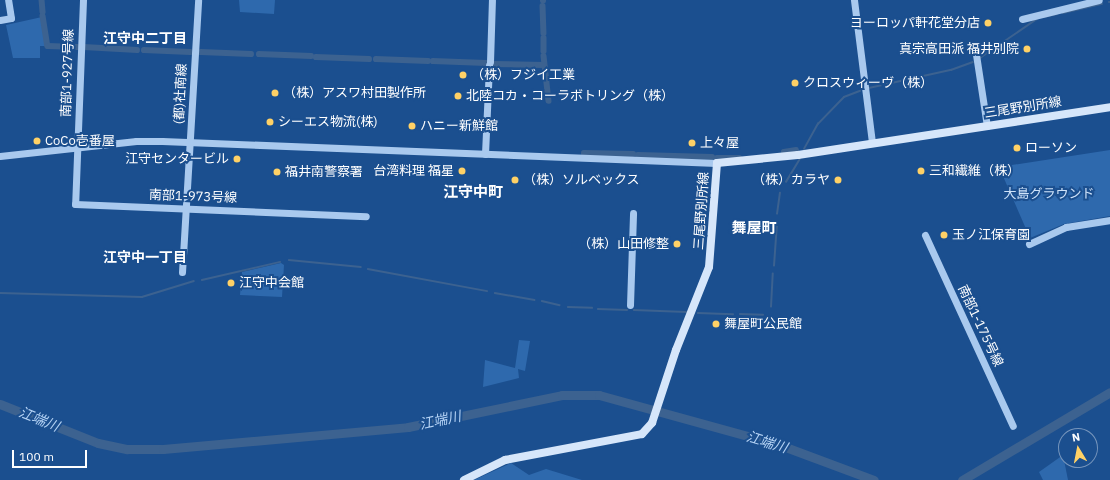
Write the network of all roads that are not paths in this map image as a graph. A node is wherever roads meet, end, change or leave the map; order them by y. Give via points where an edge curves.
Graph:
1 (8, 0) edge
2 (83, 0) edge
3 (198, 0) edge
4 (492, 0) edge
5 (854, 0) edge
6 (1099, 0) edge
7 (1022, 19) dead end
8 (0, 20) edge
9 (975, 48) dead end
10 (1110, 107) edge
11 (987, 126) junction
12 (190, 142) junction
13 (872, 143) junction
14 (77, 147) junction
15 (486, 154) junction
16 (0, 156) edge
17 (717, 163) junction
18 (186, 208) junction
19 (633, 213) dead end
20 (366, 216) dead end
21 (1110, 220) edge
22 (925, 236) dead end
23 (1029, 244) dead end
24 (182, 272) dead end
25 (630, 306) dead end
26 (1013, 426) dead end
27 (464, 480) edge

1 - 8 street via 12,18
2 - 14 street, 南部1-927号線
3 - 12 street, (都)社南線
4 - 15 street
5 - 13 street
6 - 7 street
9 - 11 street
10 - 11 main road, 三尾野別所線
11 - 13 main road, 三尾野別所線
12 - 14 street via 136,141
12 - 15 street
12 - 18 street, (都)社南線
13 - 17 main road, 三尾野別所線 via 750,162
14 - 16 street
14 - 18 street, 南部1-973号線 via 75,204
15 - 17 street
17 - 27 main road, 三尾野別所線 via 709,267 647,429 635,435 514,457
18 - 20 street, 南部1-973号線
18 - 24 street, (都)社南線
19 - 25 street
21 - 23 street via 1066,227
22 - 26 street, 南部1-175号線

